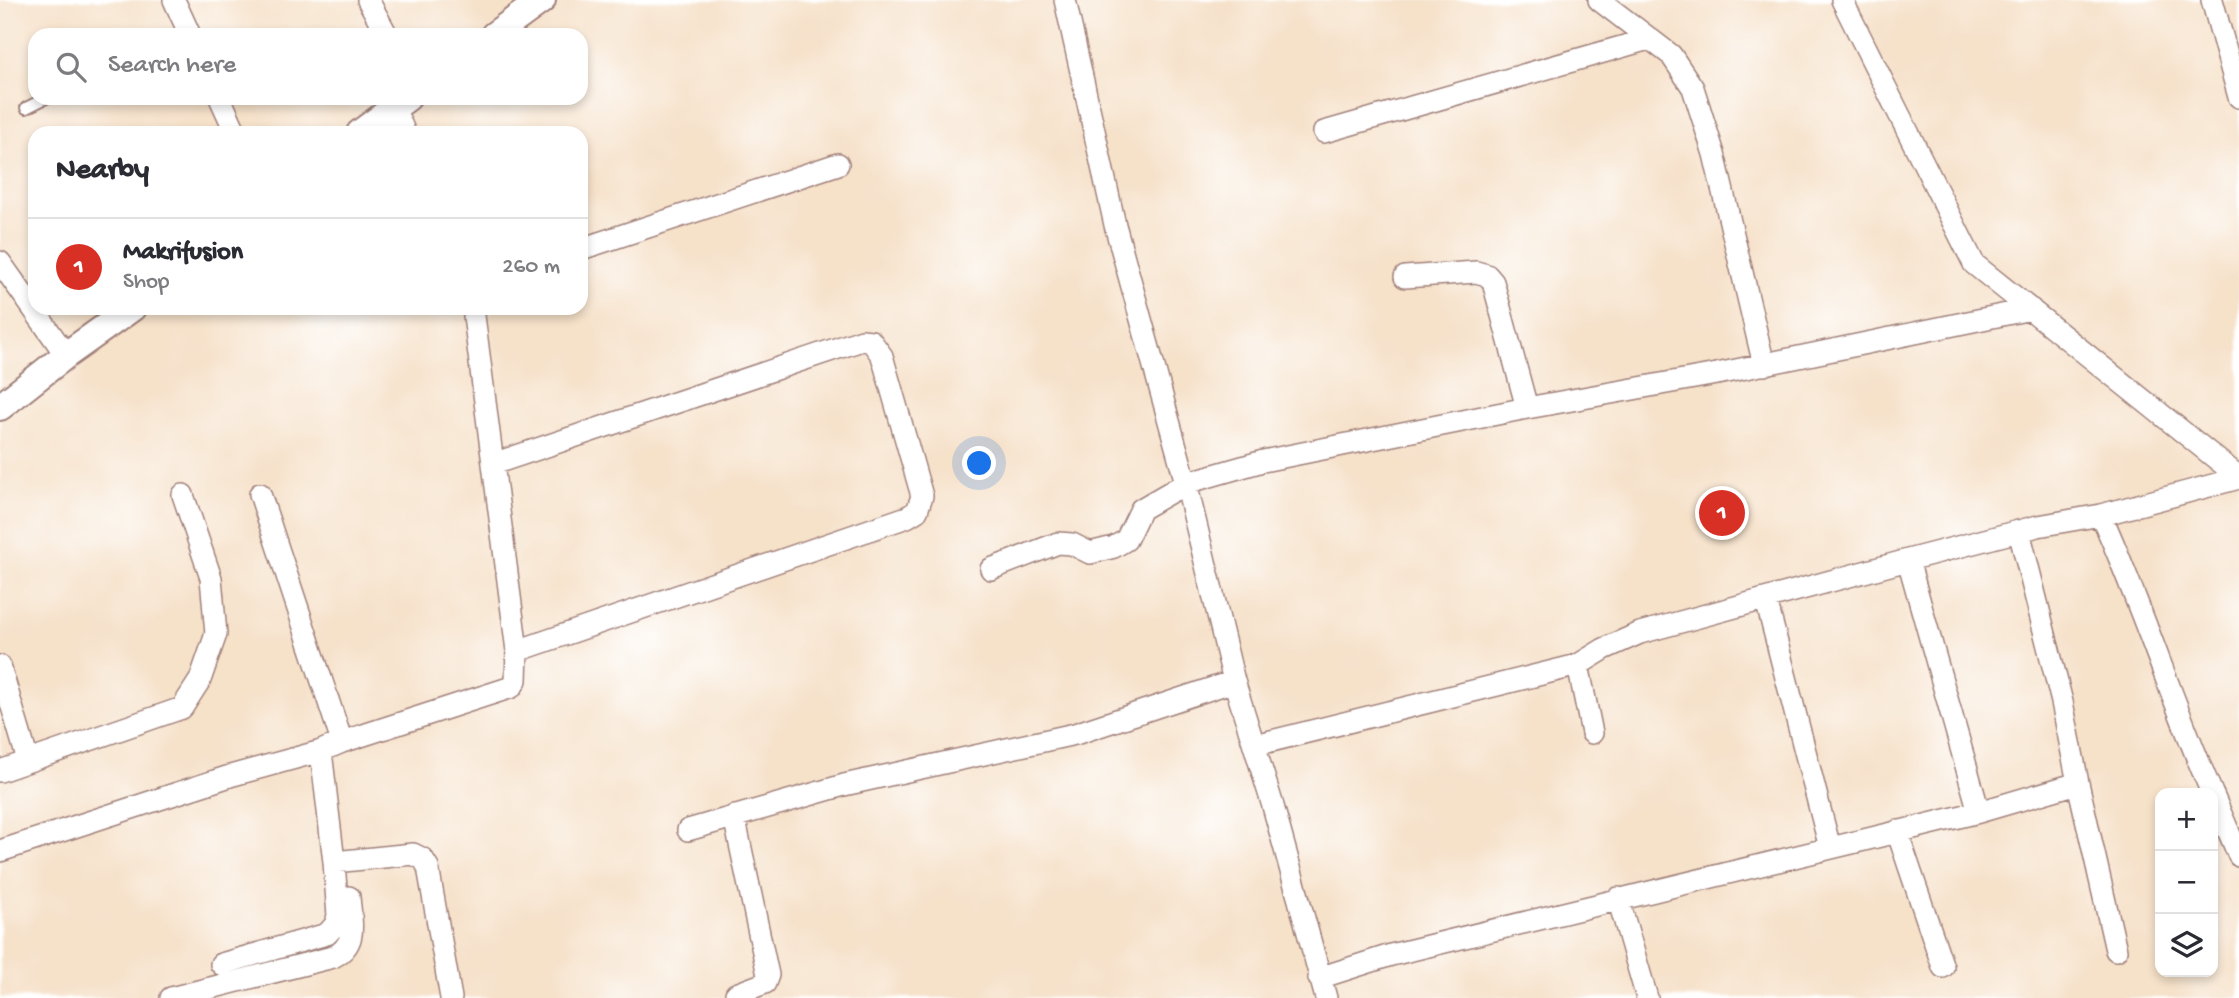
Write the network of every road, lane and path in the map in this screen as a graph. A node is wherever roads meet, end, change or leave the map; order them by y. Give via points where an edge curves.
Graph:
1 (174, 0) edge
2 (368, 0) edge
3 (542, 0) edge
4 (1065, 0) edge
5 (1598, 0) edge
6 (1842, 0) edge
7 (2212, 0) edge
8 (187, 28) edge
9 (383, 28) edge
10 (504, 28) edge
11 (1649, 39) junction
12 (2239, 97) edge
13 (32, 105) edge
14 (223, 105) edge
15 (397, 105) edge
16 (400, 105) edge
17 (26, 108) dead end
18 (233, 126) edge
19 (369, 126) edge
20 (404, 126) edge
21 (1324, 132) dead end
22 (838, 164) dead end
23 (588, 247) edge
24 (0, 261) edge
25 (1405, 277) dead end
26 (28, 301) edge
27 (2031, 309) junction
28 (38, 315) edge
29 (122, 315) edge
30 (474, 315) edge
31 (66, 355) junction
32 (1764, 365) junction
33 (0, 407) edge
34 (1527, 408) junction
35 (493, 464) junction
36 (2239, 477) edge
37 (1186, 483) junction
38 (260, 494) dead end
39 (183, 495) dead end
40 (2101, 515) junction
41 (2019, 531) junction
42 (1908, 560) junction
43 (991, 569) dead end
44 (1766, 600) junction
45 (517, 651) junction
46 (1578, 665) junction
47 (0, 666) edge
48 (1234, 681) junction
49 (1592, 733) dead end
50 (342, 742) junction
51 (1255, 745) junction
52 (321, 751) junction
53 (28, 761) junction
54 (0, 771) edge
55 (2078, 783) junction
56 (2209, 788) edge
57 (2218, 808) edge
58 (1979, 811) junction
59 (734, 816) junction
60 (688, 830) dead end
61 (1898, 831) junction
62 (1830, 848) junction
63 (0, 851) edge
64 (2239, 856) edge
65 (341, 861) junction
66 (1618, 898) junction
67 (2116, 950) dead end
68 (221, 964) dead end
69 (1943, 967) dead end
70 (1322, 988) edge
71 (736, 994) dead end
72 (172, 998) edge
73 (451, 998) edge
74 (1647, 998) edge

1 - 8 street
2 - 9 street
3 - 10 street
4 - 37 street via 1115,225
5 - 11 street
6 - 27 street via 1974,264
7 - 12 street
11 - 21 street
11 - 32 street via 1671,55 1693,88 1714,154
13 - 17 lane
14 - 18 street
15 - 19 street
16 - 20 street
22 - 23 street
24 - 26 street
25 - 34 street via 1487,275 1493,282
27 - 32 street
27 - 36 street
28 - 31 street
29 - 31 street
30 - 35 street
31 - 33 street
32 - 34 street
34 - 37 street via 1263,461
35 - 45 street
35 - 45 street via 862,340 872,341 882,356 922,496 916,511 907,517
36 - 40 street
37 - 43 street via 1141,509 1126,540 1114,547 1090,553 1058,543
37 - 48 street
38 - 50 street
39 - 53 street via 211,578 216,634 200,680 182,708
40 - 41 street
40 - 56 street
41 - 42 street
41 - 55 street
42 - 44 street
42 - 58 street
44 - 46 street via 1640,633
44 - 62 street
45 - 50 street via 516,680 508,689
46 - 49 street
46 - 51 street
47 - 53 street
48 - 51 street
48 - 59 street via 1075,734 844,785
50 - 52 street
51 - 70 street
52 - 63 street
52 - 65 street
53 - 54 street
55 - 58 street
55 - 67 street
57 - 64 street
58 - 61 street
59 - 60 street
59 - 71 street via 768,975 765,983
61 - 62 street
61 - 69 street
62 - 66 street
65 - 68 street via 338,916 327,934
65 - 72 street via 352,941 344,952
65 - 73 street via 413,854 423,859
66 - 70 street via 1391,955
66 - 74 street

